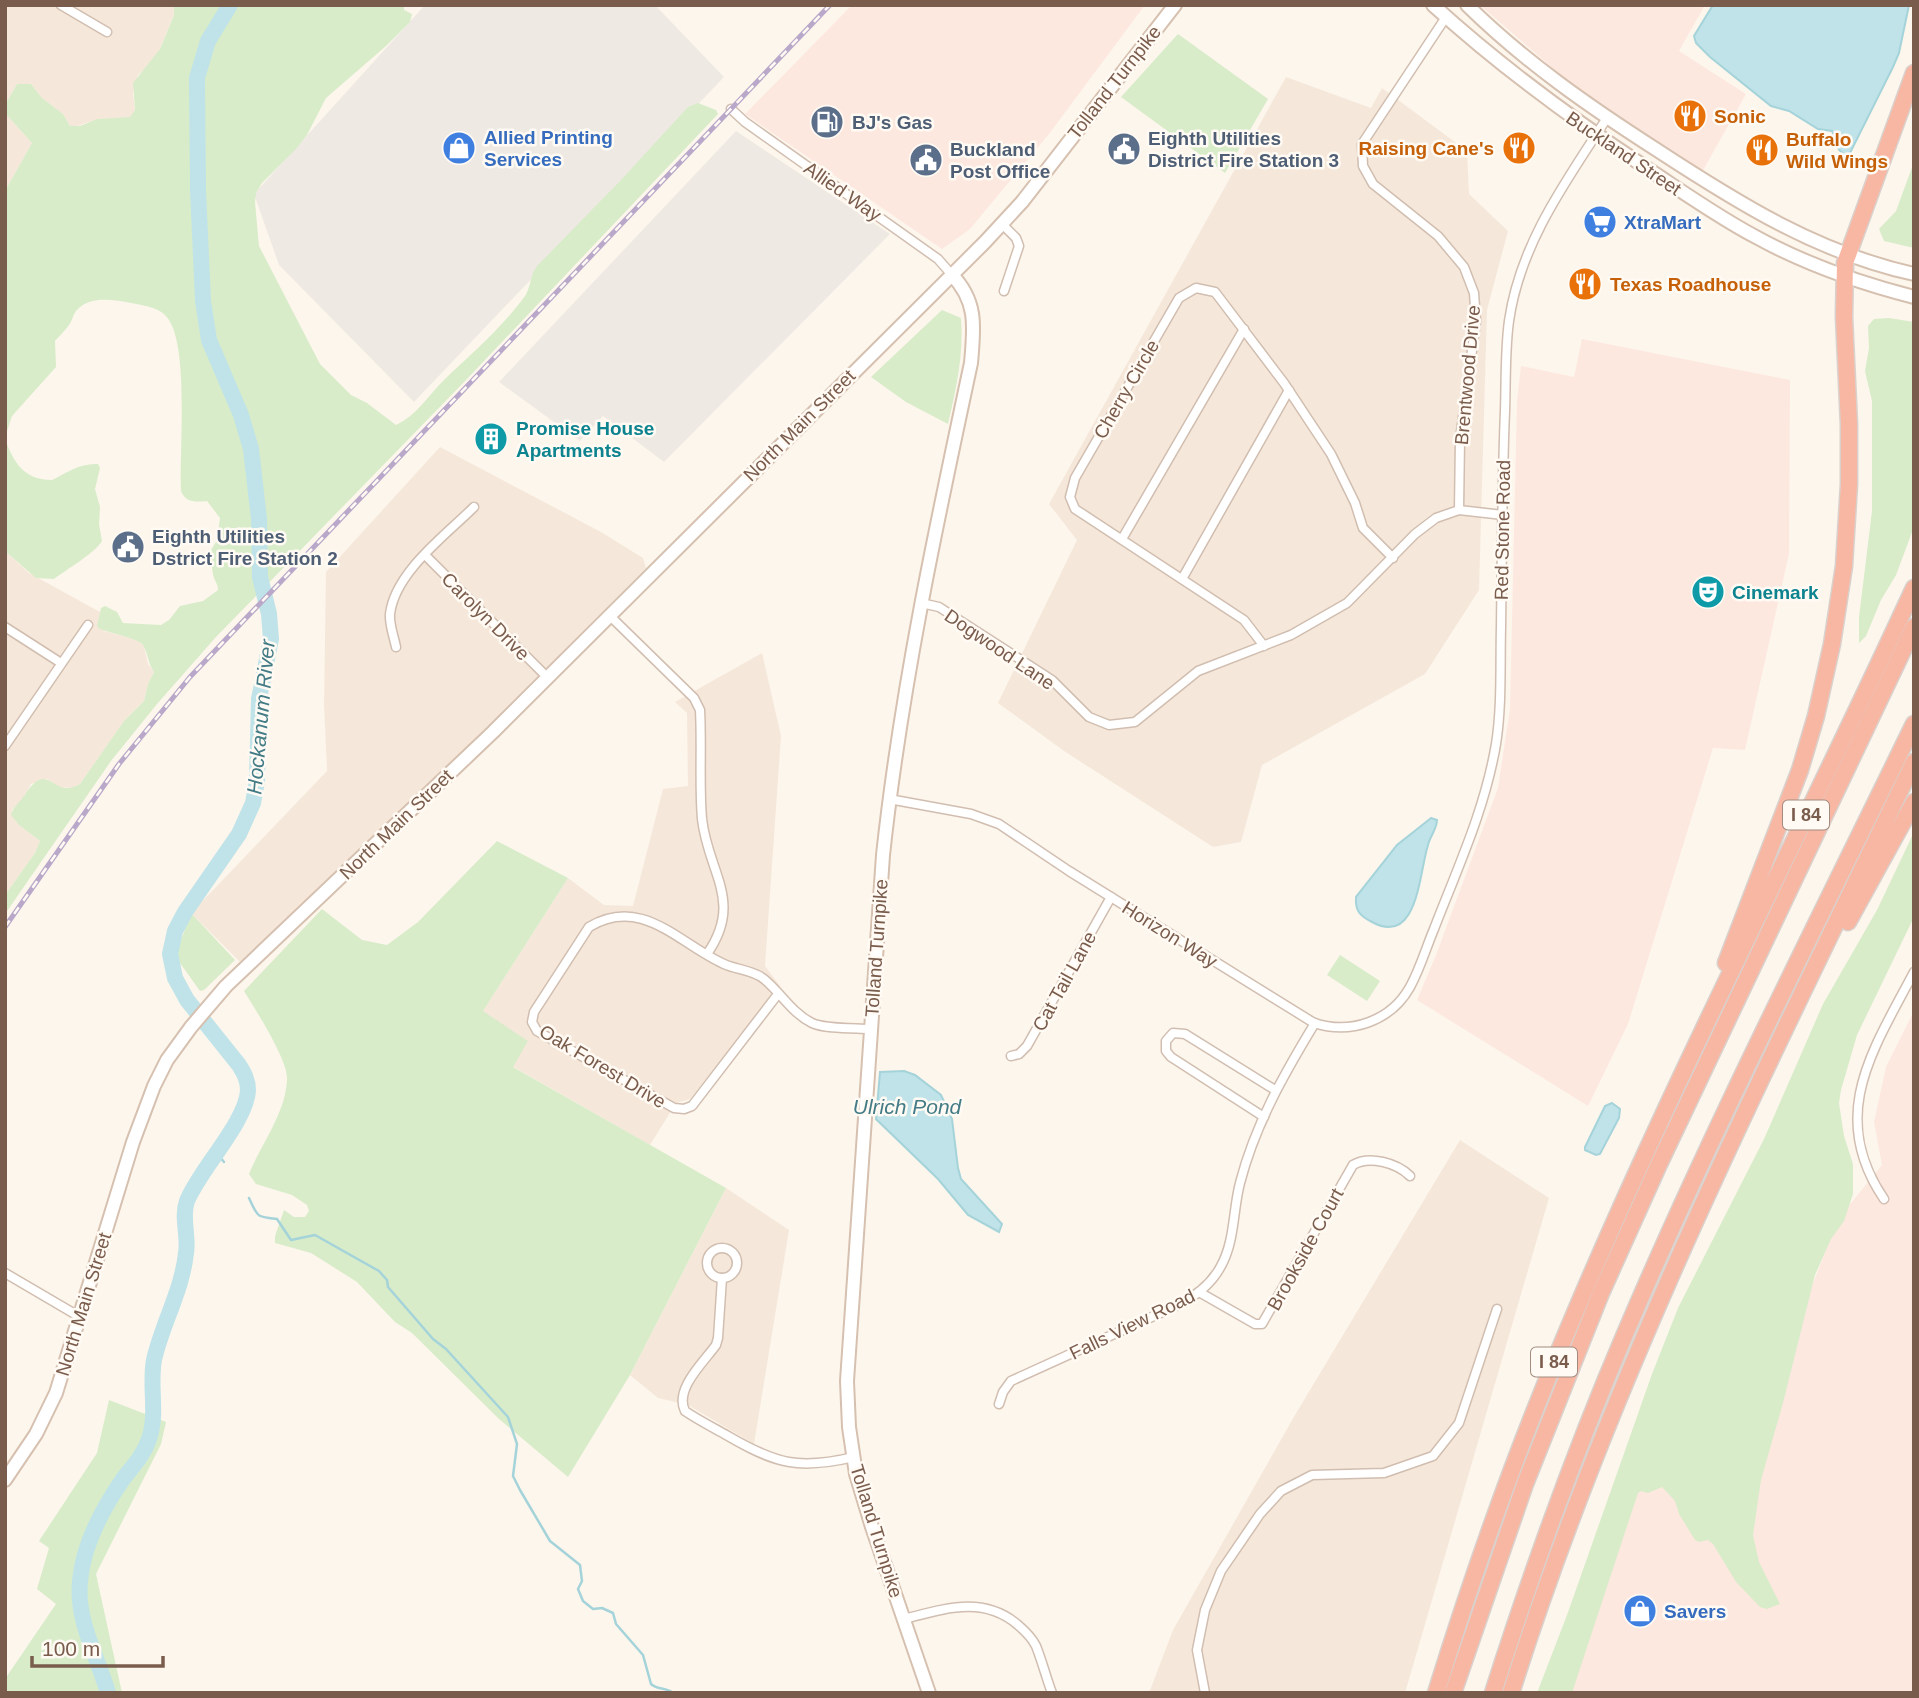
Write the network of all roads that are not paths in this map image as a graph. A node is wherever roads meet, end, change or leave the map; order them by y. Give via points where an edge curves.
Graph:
1 (61, 5) edge
2 (1175, 5) edge
3 (1433, 5) edge
4 (1467, 5) edge
5 (1446, 17) junction
6 (107, 32) dead end
7 (1914, 73) edge
8 (731, 109) dead end
9 (1607, 118) junction
10 (1596, 135) junction
11 (1002, 224) junction
12 (1846, 255) junction
13 (1914, 274) edge
14 (952, 275) junction
15 (1844, 276) junction
16 (1004, 291) dead end
17 (1914, 297) edge
18 (1244, 328) junction
19 (1289, 390) junction
20 (474, 507) dead end
21 (1459, 510) junction
22 (1503, 515) junction
23 (1122, 540) junction
24 (425, 555) junction
25 (1393, 558) junction
26 (1182, 579) junction
27 (1914, 588) edge
28 (920, 603) junction
29 (609, 615) junction
30 (88, 625) dead end
31 (5, 627) edge
32 (1914, 627) edge
33 (396, 646) dead end
34 (1264, 646) junction
35 (61, 663) junction
36 (548, 677) junction
37 (1914, 724) edge
38 (5, 746) edge
39 (1914, 762) edge
40 (889, 799) junction
41 (1914, 802) edge
42 (1111, 898) junction
43 (707, 954) junction
44 (1424, 954) joint
45 (1914, 972) edge
46 (1803, 992) junction
47 (778, 995) junction
48 (1315, 1023) junction
49 (870, 1029) junction
50 (1699, 1041) junction
51 (1011, 1056) dead end
52 (1275, 1090) junction
53 (1264, 1117) junction
54 (1410, 1176) dead end
55 (1884, 1199) dead end
56 (5, 1273) edge
57 (722, 1278) dead end
58 (1199, 1292) junction
59 (1497, 1309) dead end
60 (80, 1317) junction
61 (999, 1404) dead end
62 (854, 1457) junction
63 (5, 1480) edge
64 (904, 1619) junction
65 (929, 1693) edge
66 (1052, 1693) edge
67 (1205, 1693) edge
68 (1436, 1693) edge
69 (1453, 1693) edge
70 (1493, 1693) edge
71 (1511, 1693) edge

1 - 6 street
2 - 11 main road, Tolland Turnpike
3 - 5 main road, Buckland Street
4 - 9 main road, Buckland Street via 1537,67
5 - 10 main road, Buckland Street via 1524,83
5 - 21 street, Brentwood Drive via 1362,144 1363,166 1373,184 1438,236 1464,267 1474,293 1476,321 1460,439
7 - 12 highway
8 - 14 street, Allied Way via 938,259
9 - 10 street, Red Stone Road
9 - 12 main road, Buckland Street via 1756,213
10 - 15 main road, Buckland Street via 1741,229
10 - 22 street, Red Stone Road via 1544,219 1514,300 1506,377
11 - 14 main road, Tolland Turnpike
11 - 16 street via 1019,246
12 - 13 main road, Buckland Street
12 - 15 highway
14 - 28 main road, Tolland Turnpike via 972,307 971,362
14 - 29 main road, North Main Street
15 - 17 main road, Buckland Street
15 - 50 highway via 1848,507 1832,645 1800,769
18 - 19 street, Cherry Circle
18 - 23 street
18 - 23 street, Cherry Circle via 1215,292 1196,288 1179,298 1157,334 1075,478 1070,497 1075,509
19 - 25 street, Cherry Circle via 1331,454 1363,528
19 - 26 street
20 - 24 street
21 - 22 street
21 - 25 street, Dogwood Lane via 1436,518
22 - 44 street, Red Stone Road via 1500,679 1488,785
23 - 26 street, Cherry Circle
24 - 33 street via 396,594 390,616
24 - 36 street, Carolyn Drive
25 - 34 street, Dogwood Lane via 1347,603
26 - 34 street, Cherry Circle via 1244,620
27 - 50 highway, I 84
28 - 34 street, Dogwood Lane via 939,607 1026,663 1052,680 1089,717 1109,725 1135,722 1198,671
28 - 40 main road, Tolland Turnpike
29 - 36 main road, North Main Street
29 - 43 street via 694,698 700,710 702,821 725,912 718,939
30 - 35 street
31 - 35 street
32 - 69 highway via 1596,1305 1525,1483
35 - 38 street
36 - 60 main road, North Main Street via 226,986 191,1027 167,1060 147,1103
37 - 70 highway via 1635,1311 1559,1501
39 - 46 highway
40 - 42 street, Horizon Way via 991,821
40 - 49 main road, Tolland Turnpike
41 - 46 highway via 1835,949
42 - 48 street, Horizon Way
42 - 51 street, Cat Tail Lane via 1027,1046
43 - 47 street, Oak Forest Drive via 764,978
43 - 47 street, Oak Forest Drive via 646,920 621,915 603,918 589,927 534,1012 533,1022 537,1031 674,1108 684,1109 692,1106
44 - 48 street, Horizon Way via 1407,992 1384,1015 1355,1026
45 - 55 street via 1870,1056 1858,1095 1859,1144
46 - 71 highway via 1636,1354 1562,1543
47 - 49 street, Oak Forest Drive via 813,1024
48 - 52 street, Falls View Road
49 - 62 main road, Tolland Turnpike via 847,1381
50 - 68 highway, I 84 via 1543,1388
52 - 53 street, Falls View Road
52 - 53 street via 1185,1034 1173,1033 1166,1041 1171,1058
53 - 58 street, Falls View Road via 1240,1181 1226,1257
54 - 58 street, Brookside Court via 1391,1164 1365,1161 1353,1165 1262,1324
56 - 60 street
57 - 62 street via 718,1338 682,1393 685,1410 780,1461 811,1464
58 - 61 street, Falls View Road via 1014,1380
59 - 67 street via 1459,1423 1433,1456 1384,1472 1312,1475 1281,1491 1260,1514 1221,1571 1205,1610 1197,1650
60 - 63 main road, North Main Street via 48,1411
62 - 64 main road, Tolland Turnpike via 871,1525
64 - 65 main road, Tolland Turnpike
64 - 66 street via 951,1608 989,1608 1026,1632

